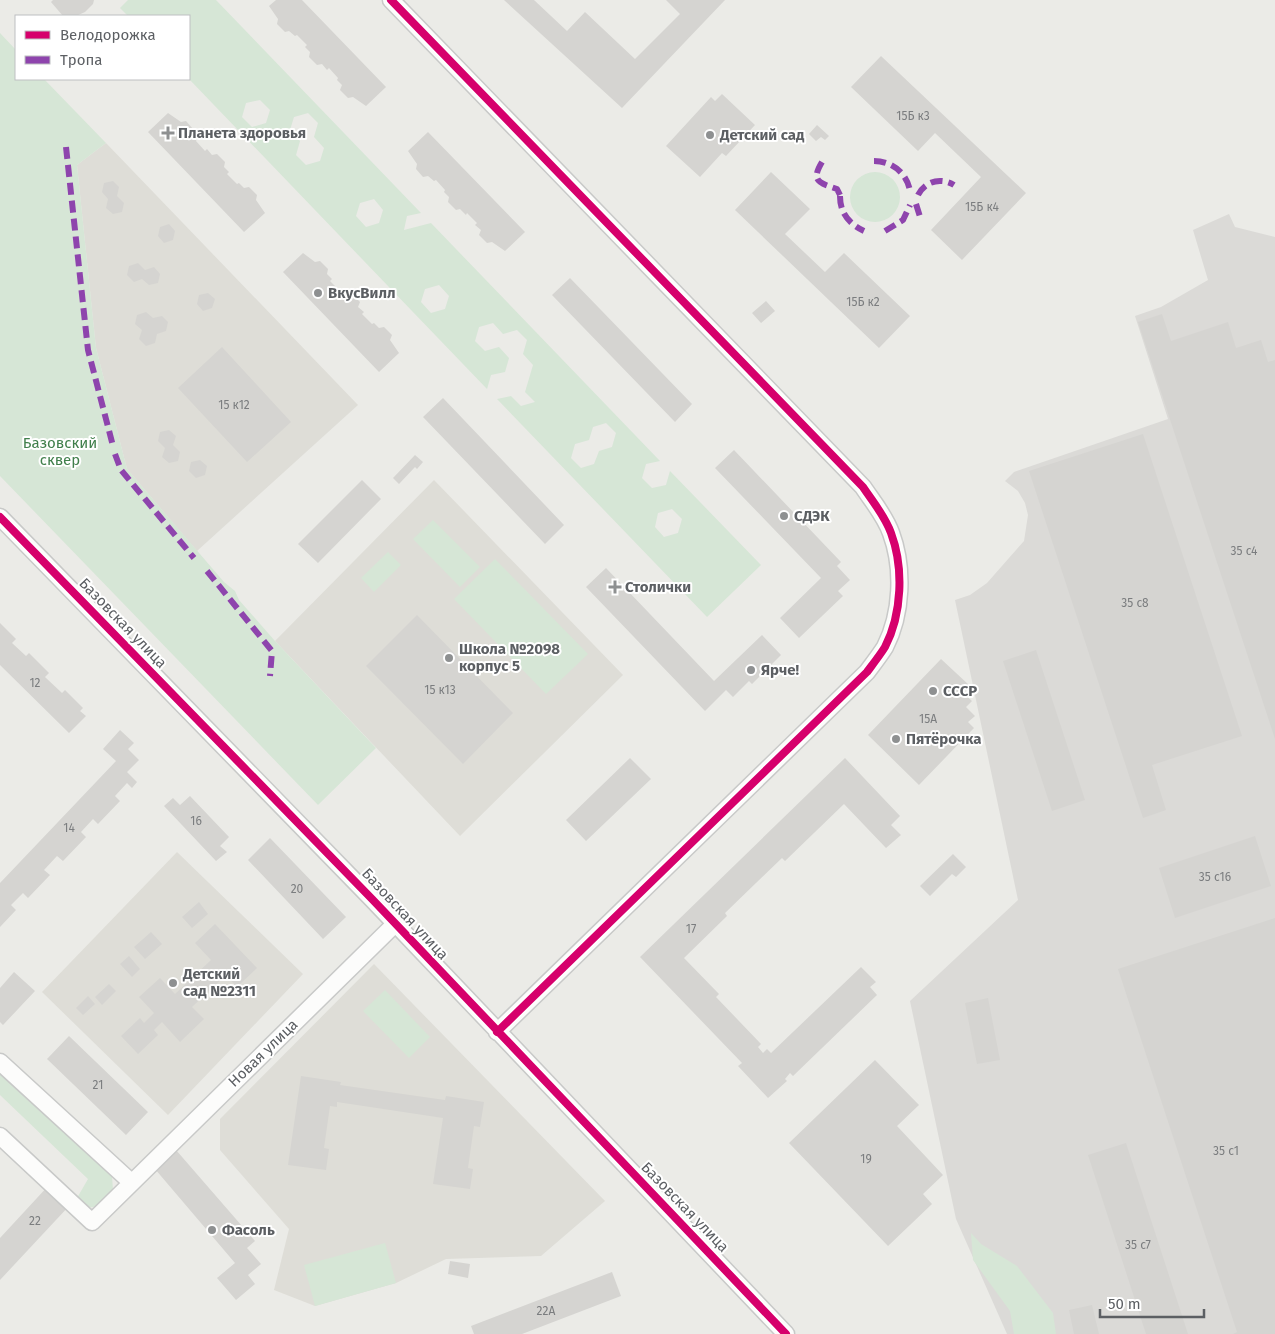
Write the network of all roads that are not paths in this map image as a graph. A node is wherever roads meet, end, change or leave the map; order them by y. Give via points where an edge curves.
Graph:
1 (391, 0) edge
2 (0, 517) edge
3 (395, 924) junction
4 (497, 1032) junction
5 (0, 1062) edge
6 (0, 1136) edge
7 (131, 1182) junction
8 (786, 1334) edge

1 - 4 street via 863,487 891,533 897,558 899,592 894,621 885,646 867,672
2 - 3 street, Базовская улица
3 - 4 street, Базовская улица
3 - 7 street, Новая улица
4 - 8 street, Базовская улица
5 - 7 street
6 - 7 street, Новая улица via 92,1222

